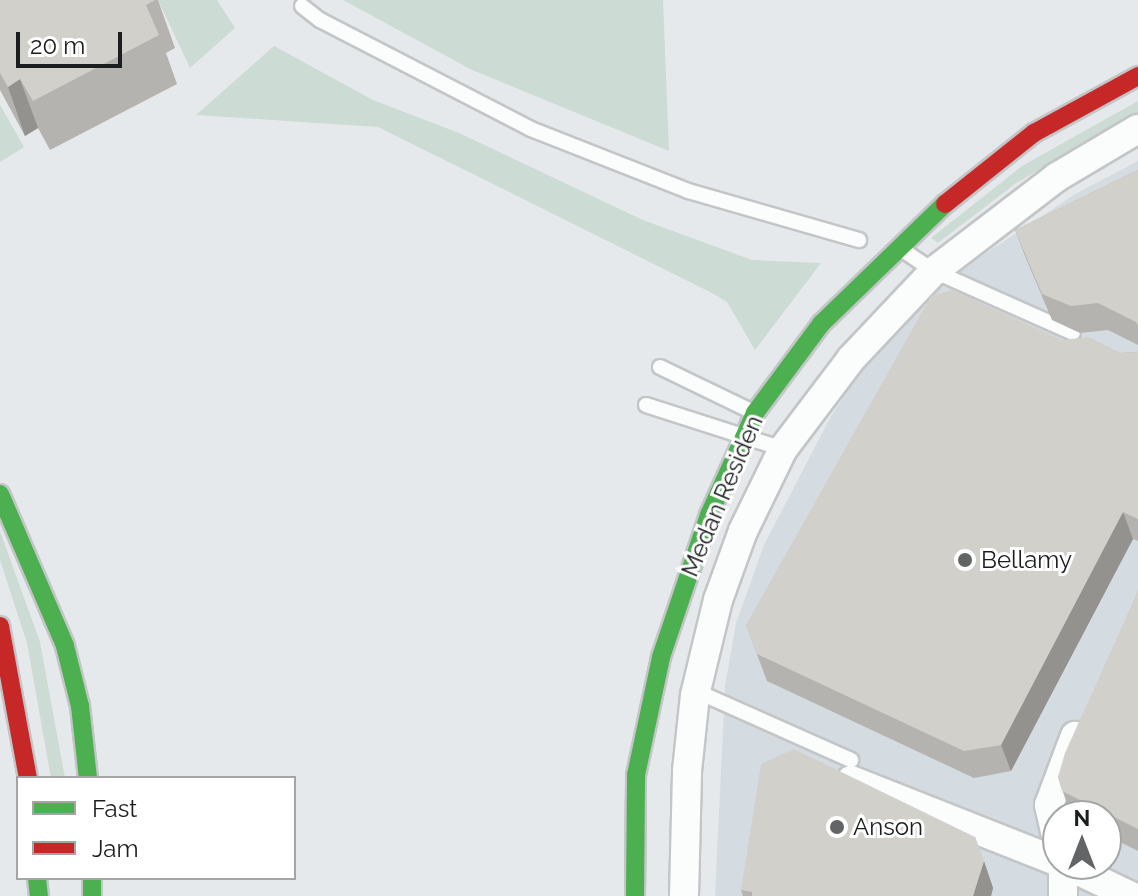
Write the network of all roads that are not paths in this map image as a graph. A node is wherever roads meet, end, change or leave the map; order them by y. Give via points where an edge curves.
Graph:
1 (302, 6) dead end
2 (1138, 76) edge
3 (1138, 129) edge
4 (859, 240) dead end
5 (897, 246) junction
6 (934, 271) junction
7 (973, 304) edge
8 (1073, 333) dead end
9 (1100, 345) edge
10 (660, 367) dead end
11 (646, 405) dead end
12 (755, 413) junction
13 (743, 437) junction
14 (783, 449) junction
15 (0, 494) edge
16 (0, 626) edge
17 (4, 661) edge
18 (696, 691) junction
19 (1085, 715) edge
20 (851, 770) joint
21 (28, 776) edge
22 (88, 776) edge
23 (1051, 800) edge
24 (1042, 855) edge
25 (1096, 880) edge
26 (635, 896) edge
27 (684, 896) edge
28 (1131, 896) edge

1 - 4 lane via 531,129 688,191
2 - 5 street, Medan Residen via 1034,133 969,181
3 - 6 street, Medan Residen via 1004,228
5 - 6 lane
5 - 12 street, Medan Residen via 821,324
6 - 8 lane
6 - 14 street, Medan Residen via 851,359
7 - 9 street via 1079,351
10 - 12 lane
11 - 13 lane
12 - 13 street, Medan Residen
13 - 14 lane
13 - 26 street, Medan Residen via 670,623 653,692 636,775
14 - 18 street, Medan Residen via 743,531 718,600
15 - 22 street via 65,646 80,706
16 - 17 street
17 - 21 street
18 - 20 lane
18 - 27 street, Medan Residen via 687,771
19 - 23 street
20 - 24 street
25 - 28 street

